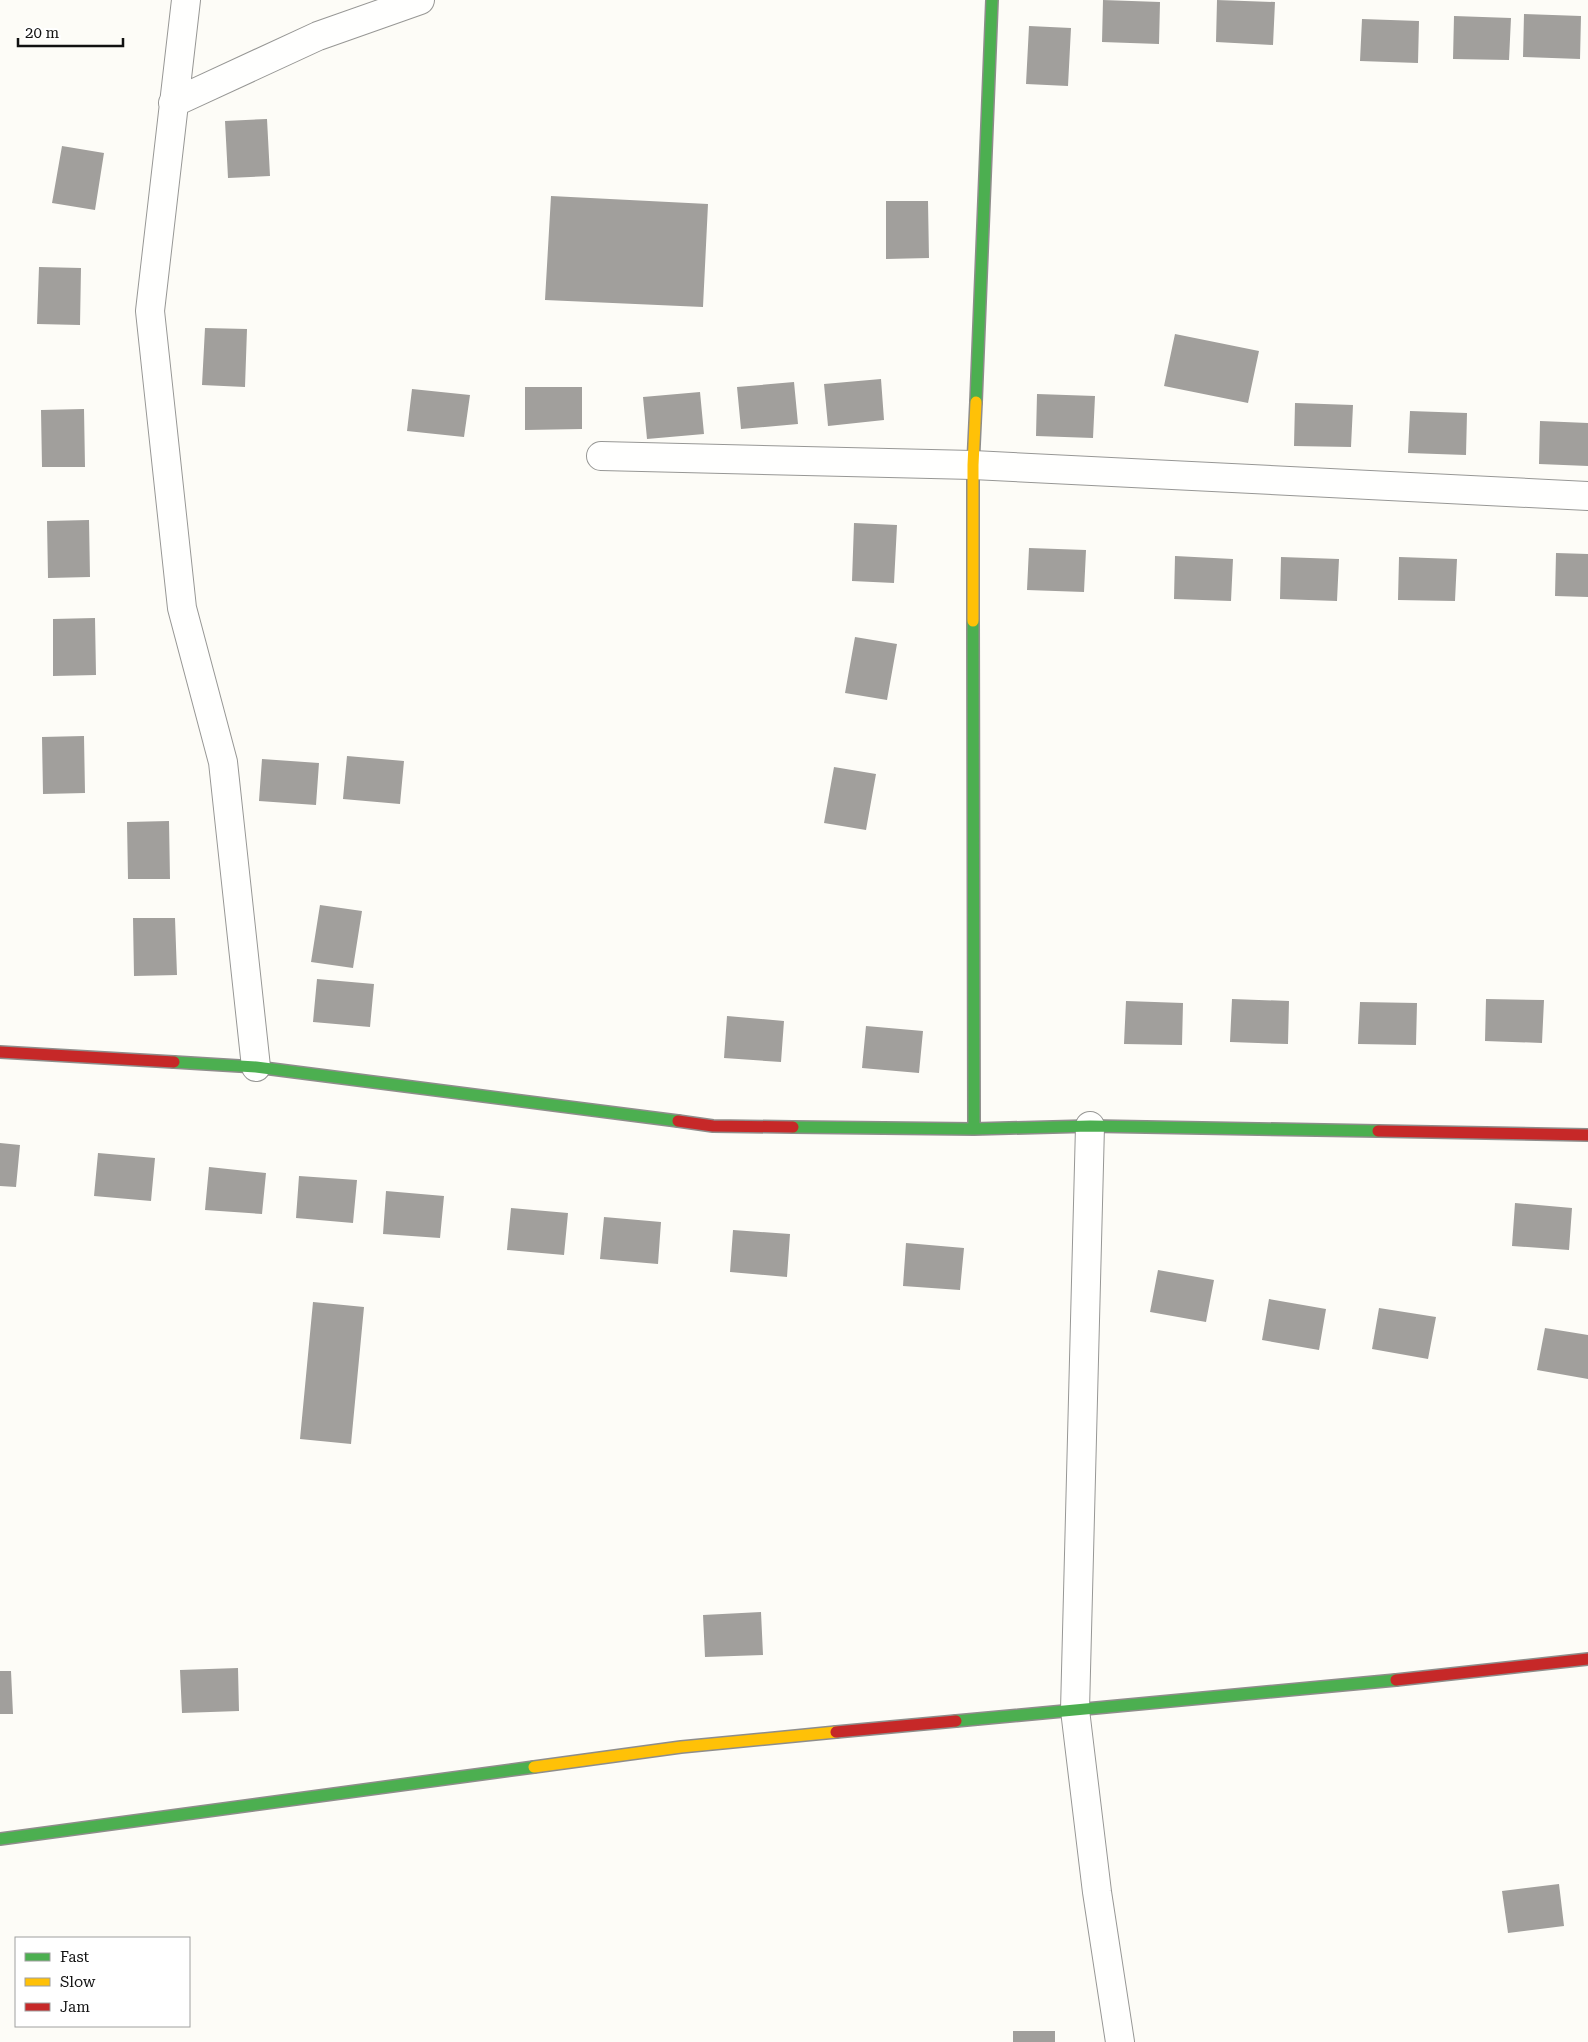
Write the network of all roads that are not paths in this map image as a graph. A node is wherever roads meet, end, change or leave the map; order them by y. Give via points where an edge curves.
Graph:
1 (186, 0) edge
2 (420, 0) edge
3 (992, 0) edge
4 (173, 103) junction
5 (601, 456) dead end
6 (973, 465) junction
7 (1588, 496) edge
8 (0, 1052) edge
9 (256, 1067) junction
10 (1090, 1126) junction
11 (974, 1129) junction
12 (1588, 1135) edge
13 (1588, 1659) edge
14 (1075, 1710) junction
15 (0, 1839) edge
16 (1120, 2042) edge

1 - 4 street
2 - 4 street via 318,36
3 - 6 street
4 - 9 street via 150,311 182,608 223,762
5 - 6 street
6 - 7 street
6 - 11 street
8 - 9 street
9 - 11 street via 713,1126
10 - 11 street
10 - 12 street
10 - 14 street
13 - 14 street
14 - 15 street via 681,1747
14 - 16 street via 1097,1892

